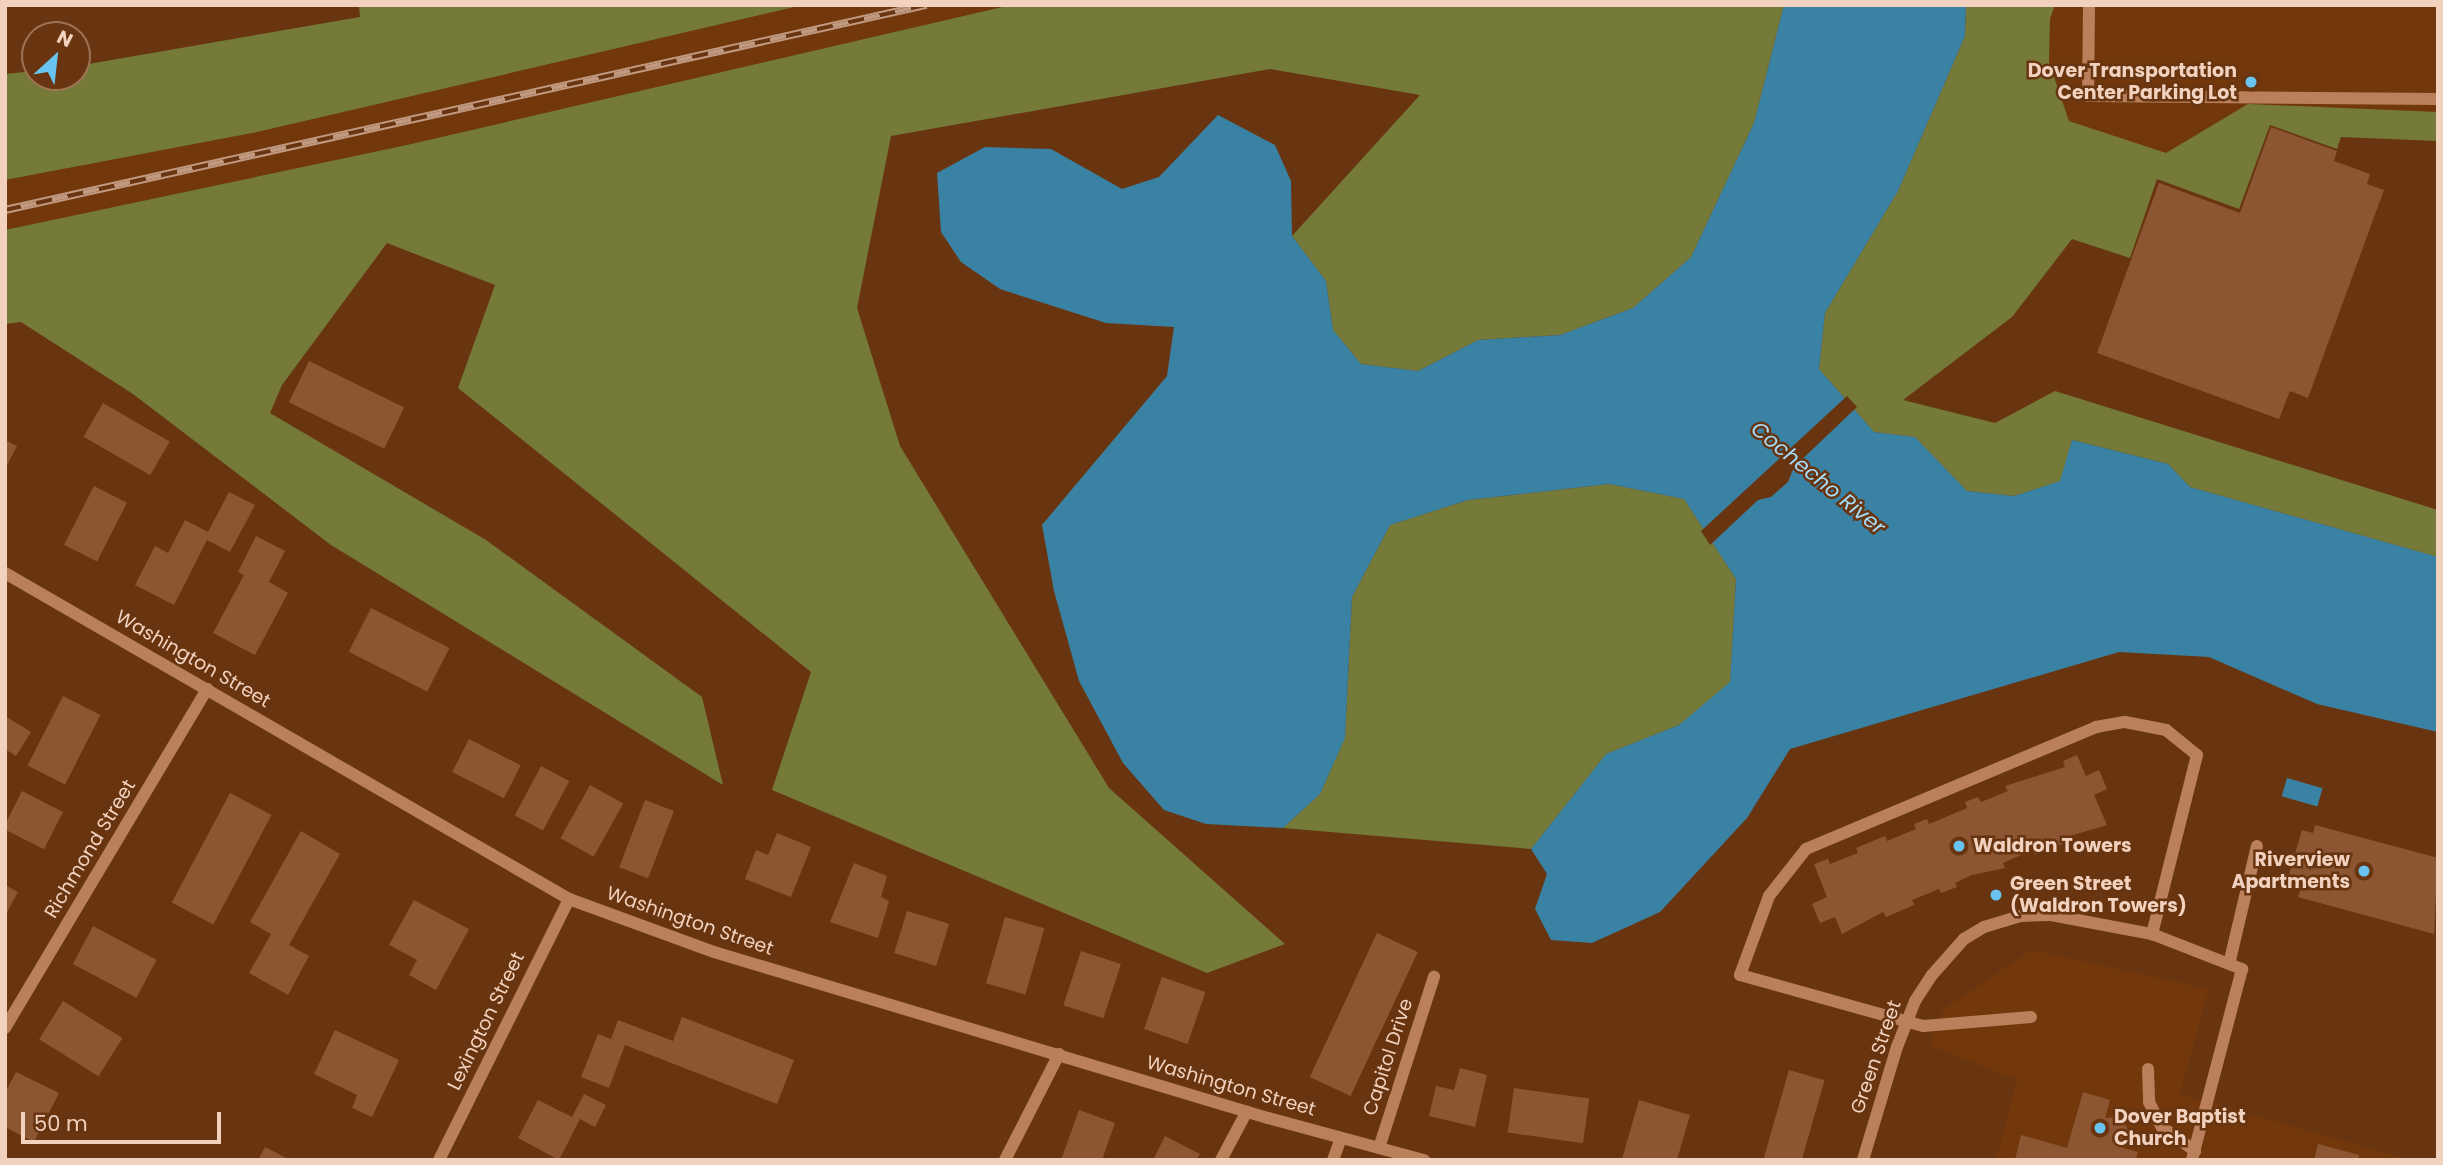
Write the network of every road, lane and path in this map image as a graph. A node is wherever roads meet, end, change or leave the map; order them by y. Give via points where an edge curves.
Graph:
1 (2089, 5) edge
2 (2438, 99) edge
3 (5, 573) edge
4 (207, 689) junction
5 (2257, 845) dead end
6 (569, 899) junction
7 (2152, 934) junction
8 (2230, 960) junction
9 (1434, 977) dead end
10 (2031, 1017) dead end
11 (1906, 1022) junction
12 (5, 1028) edge
13 (1059, 1054) junction
14 (2148, 1069) dead end
15 (1247, 1111) junction
16 (1341, 1138) junction
17 (1379, 1148) junction
18 (2193, 1155) edge
19 (439, 1160) edge
20 (1004, 1160) edge
21 (1220, 1160) edge
22 (1333, 1160) edge
23 (1424, 1160) edge
24 (1863, 1160) edge

1 - 2 street via 2088,96
3 - 4 street, Washington Street
4 - 6 street, Washington Street
4 - 12 street, Richmond Street
5 - 8 street
6 - 13 street, Washington Street via 714,952
6 - 19 street, Lexington Street
7 - 8 street, Green Street
7 - 11 street, Green Street via 2051,915 2020,916 1984,927 1964,939 1932,975
7 - 11 street via 2197,755 2180,738 2145,723 2096,727 1806,849 1769,896 1740,975
8 - 18 street, Green Street via 2242,969
9 - 17 street, Capitol Drive
10 - 11 street via 1923,1026
11 - 24 street, Green Street
13 - 15 street, Washington Street
13 - 20 street
14 - 18 street via 2149,1102 2162,1127
15 - 16 street, Washington Street
15 - 21 street
16 - 17 street, Washington Street
16 - 22 street
17 - 23 street, Washington Street

